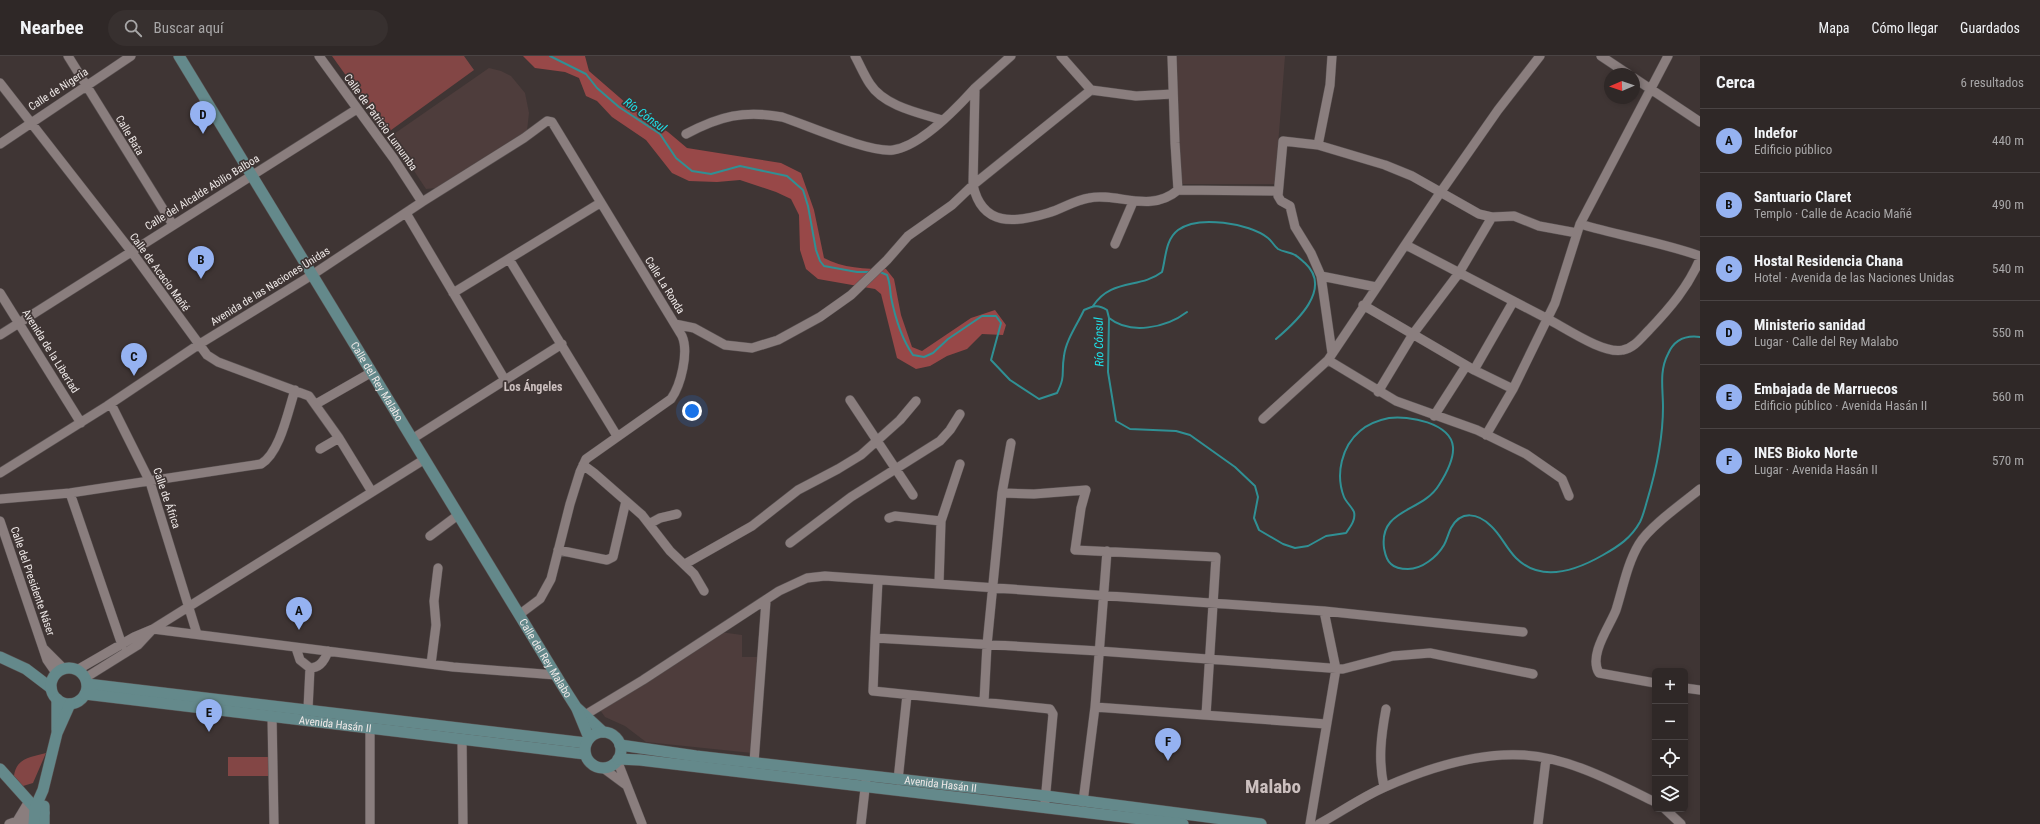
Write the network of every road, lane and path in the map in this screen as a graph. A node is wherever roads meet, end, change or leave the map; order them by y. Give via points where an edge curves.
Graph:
1 (68, 56) edge
2 (131, 56) edge
3 (179, 56) edge
4 (318, 56) edge
5 (856, 56) edge
6 (1011, 56) edge
7 (1061, 56) edge
8 (1172, 56) edge
9 (1332, 56) edge
10 (1540, 56) edge
11 (1601, 56) edge
12 (1668, 56) edge
13 (1619, 68) edge
14 (1640, 82) edge
15 (0, 83) edge
16 (86, 85) junction
17 (975, 88) junction
18 (1091, 90) junction
19 (1651, 90) junction
20 (1173, 94) junction
21 (357, 109) junction
22 (942, 120) junction
23 (30, 122) junction
24 (552, 122) joint
25 (1700, 122) edge
26 (686, 134) dead end
27 (0, 144) edge
28 (1318, 144) junction
29 (252, 175) junction
30 (973, 185) junction
31 (1178, 190) junction
32 (1278, 191) junction
33 (1440, 193) junction
34 (422, 202) junction
35 (1134, 202) junction
36 (600, 203) junction
37 (406, 213) junction
38 (1492, 217) junction
39 (1580, 224) junction
40 (174, 225) junction
41 (1577, 233) junction
42 (1115, 244) dead end
43 (1406, 245) junction
44 (131, 252) junction
45 (1700, 258) edge
46 (509, 259) junction
47 (1459, 273) junction
48 (312, 275) junction
49 (1321, 276) junction
50 (1376, 287) junction
51 (0, 293) edge
52 (453, 293) junction
53 (1513, 302) junction
54 (1363, 305) junction
55 (1547, 318) junction
56 (20, 322) junction
57 (675, 324) junction
58 (694, 328) junction
59 (1413, 334) junction
60 (0, 335) edge
61 (682, 336) junction
62 (562, 344) junction
63 (198, 345) junction
64 (1330, 356) junction
65 (1470, 368) junction
66 (372, 372) junction
67 (505, 380) junction
68 (1513, 389) junction
69 (295, 390) junction
70 (1378, 392) junction
71 (850, 400) dead end
72 (916, 401) dead end
73 (111, 404) junction
74 (316, 404) junction
75 (960, 414) dead end
76 (1434, 416) junction
77 (1263, 419) dead end
78 (81, 423) junction
79 (1486, 435) junction
80 (617, 436) junction
81 (339, 438) junction
82 (412, 439) junction
83 (877, 441) junction
84 (1011, 443) dead end
85 (320, 449) dead end
86 (425, 459) junction
87 (960, 464) dead end
88 (583, 465) junction
89 (896, 469) junction
90 (0, 473) edge
91 (150, 482) junction
92 (1700, 489) edge
93 (372, 492) junction
94 (70, 493) junction
95 (1002, 493) junction
96 (912, 495) dead end
97 (1569, 496) dead end
98 (0, 499) edge
99 (626, 501) junction
100 (677, 514) dead end
101 (458, 515) junction
102 (889, 518) dead end
103 (0, 521) edge
104 (941, 521) junction
105 (649, 524) junction
106 (430, 536) dead end
107 (790, 543) dead end
108 (558, 550) junction
109 (1107, 551) junction
110 (685, 564) junction
111 (438, 568) dead end
112 (878, 580) junction
113 (939, 583) junction
114 (992, 588) junction
115 (704, 591) dead end
116 (1104, 596) junction
117 (766, 601) junction
118 (1213, 604) junction
119 (189, 605) junction
120 (1324, 611) junction
121 (520, 614) junction
122 (153, 629) junction
123 (1523, 632) dead end
124 (197, 634) junction
125 (875, 638) junction
126 (122, 645) junction
127 (987, 645) junction
128 (296, 648) junction
129 (328, 651) junction
130 (1099, 651) junction
131 (0, 656) edge
132 (1210, 660) junction
133 (431, 664) junction
134 (310, 668) junction
135 (26, 669) junction
136 (1336, 669) junction
137 (77, 670) junction
138 (58, 673) junction
139 (1533, 674) dead end
140 (556, 675) junction
141 (1652, 682) edge
142 (86, 685) junction
143 (51, 688) junction
144 (1688, 688) edge
145 (1700, 690) edge
146 (907, 695) junction
147 (57, 699) junction
148 (984, 702) junction
149 (70, 704) junction
150 (576, 707) junction
151 (1095, 707) junction
152 (308, 709) junction
153 (1386, 709) dead end
154 (585, 715) junction
155 (1206, 715) junction
156 (272, 716) junction
157 (1326, 724) junction
158 (370, 727) junction
159 (603, 732) junction
160 (57, 733) junction
161 (462, 739) junction
162 (588, 740) junction
163 (620, 745) junction
164 (585, 754) junction
165 (1546, 759) junction
166 (618, 760) junction
167 (754, 762) junction
168 (603, 768) junction
169 (0, 769) edge
170 (898, 780) junction
171 (866, 781) junction
172 (626, 785) junction
173 (1384, 787) junction
174 (1046, 796) junction
175 (1652, 801) edge
176 (1083, 802) junction
177 (1045, 807) junction
178 (38, 812) edge
179 (1668, 812) edge
180 (17, 823) edge
181 (34, 824) edge
182 (274, 824) edge
183 (370, 824) edge
184 (463, 824) edge
185 (642, 824) edge
186 (861, 824) edge
187 (1183, 824) edge
188 (1261, 824) edge
189 (1310, 824) edge
190 (1319, 824) edge
191 (1538, 824) edge
192 (1681, 824) edge

1 - 16 street, Calle Bata
2 - 16 street, Calle de Nigeria
3 - 29 main road, Calle del Rey Malabo
4 - 21 street, Calle de Patricio Lumumba
5 - 22 street via 870,85 880,94 903,106
6 - 17 street
7 - 18 street
8 - 20 street
9 - 28 street via 1330,85
10 - 33 street via 1498,110
11 - 13 street
12 - 19 street
14 - 19 street
15 - 23 street, Calle de Acacio Mañé
16 - 23 street, Calle de Nigeria
16 - 40 street, Calle Bata
17 - 22 street
17 - 30 street
18 - 20 street via 1136,96
18 - 30 street
19 - 25 street
19 - 39 street
20 - 31 street
21 - 29 street, Calle del Alcalde Abilio Balboa
21 - 34 street, Calle de Patricio Lumumba
22 - 26 street via 912,143 892,150 861,145 772,115 728,116
23 - 27 street, Calle de Nigeria
23 - 44 street, Calle de Acacio Mañé
24 - 34 street, Avenida de las Naciones Unidas via 547,121
24 - 36 street, Calle La Ronda
28 - 32 street via 1283,141
28 - 33 street via 1412,176
29 - 40 street, Calle del Alcalde Abilio Balboa
29 - 48 main road, Calle del Rey Malabo
30 - 35 street via 975,195 985,211 1001,220 1048,213 1088,198
30 - 58 street via 952,205 908,236 851,295 820,317 778,340 752,348 724,346
31 - 32 street
31 - 35 street via 1167,197
32 - 49 street via 1279,199 1290,206 1295,227 1311,252
33 - 38 street via 1479,214
33 - 43 street
34 - 37 street, Avenida de las Naciones Unidas
35 - 42 street
36 - 46 street
36 - 57 street, Calle La Ronda
37 - 48 street, Avenida de las Naciones Unidas
37 - 52 street
38 - 41 street via 1514,216 1539,226
38 - 47 street
39 - 41 street
39 - 45 street via 1674,248
40 - 44 street, Calle del Alcalde Abilio Balboa
41 - 55 street via 1564,280
43 - 47 street
43 - 50 street
44 - 56 street, Calle del Alcalde Abilio Balboa
44 - 63 street, Calle de Acacio Mañé
45 - 55 street via 1690,281 1671,307 1628,349 1614,351 1582,339
46 - 52 street
46 - 62 street
47 - 53 street
47 - 59 street
48 - 63 street, Avenida de las Naciones Unidas
48 - 66 main road, Calle del Rey Malabo
49 - 50 street
49 - 64 street
50 - 54 street
51 - 56 street, Avenida de la Libertad
52 - 67 street
53 - 55 street
53 - 65 street
54 - 59 street
54 - 64 street
55 - 68 street
56 - 60 street, Calle del Alcalde Abilio Balboa
56 - 78 street, Avenida de la Libertad
57 - 58 street
57 - 61 street, Calle La Ronda
58 - 61 street
59 - 65 street
59 - 70 street
61 - 80 street, Calle La Ronda via 686,356 674,396 662,407
62 - 67 street
62 - 80 street
63 - 69 street, Calle de Acacio Mañé via 218,362
63 - 73 street, Avenida de las Naciones Unidas
64 - 70 street
64 - 77 street
65 - 68 street
65 - 76 street
66 - 74 street
66 - 82 main road, Calle del Rey Malabo
67 - 82 street
68 - 79 street
69 - 74 street, Calle de Acacio Mañé via 309,396
69 - 91 street via 274,451 266,461
70 - 76 street
71 - 83 street
72 - 83 street
73 - 78 street, Avenida de las Naciones Unidas
73 - 91 street, Calle de África
74 - 81 street, Calle de Acacio Mañé
75 - 89 street via 940,441
76 - 79 street
78 - 90 street, Avenida de las Naciones Unidas
79 - 97 street via 1526,454 1562,479
80 - 88 street, Calle La Ronda via 590,456
81 - 85 street
81 - 93 street, Calle de Acacio Mañé
82 - 86 main road, Calle del Rey Malabo
83 - 89 street
83 - 110 street via 861,455 798,490 752,526
84 - 95 street
86 - 93 street
86 - 101 main road, Calle del Rey Malabo
87 - 104 street
88 - 99 street
88 - 108 street
89 - 96 street
89 - 107 street via 851,497
91 - 94 street
91 - 119 street, Calle de África
92 - 141 street via 1639,543 1624,576 1615,611 1599,644 1596,664 1599,672
93 - 119 street
94 - 98 street
94 - 126 street
95 - 109 street via 1034,494 1086,490 1075,550
95 - 114 street
99 - 105 street
99 - 108 street via 613,557 610,560
100 - 105 street
101 - 106 street
101 - 121 main road, Calle del Rey Malabo
102 - 104 street via 895,516
103 - 138 street, Calle del Presidente Náser via 43,648
104 - 113 street
105 - 110 street via 670,551
108 - 121 street via 551,579 544,593
109 - 116 street
109 - 118 street via 1216,557
110 - 115 street
111 - 133 street via 434,601 436,624
112 - 113 street
112 - 117 street via 825,576 807,578 785,588
112 - 125 street
113 - 114 street
114 - 116 street
114 - 127 street
116 - 118 street
116 - 130 street
117 - 154 street
117 - 167 street
118 - 120 street
118 - 132 street
119 - 122 street
119 - 124 street, Calle de África
120 - 123 street
120 - 136 street
121 - 140 main road, Calle del Rey Malabo
122 - 124 street
122 - 126 street
122 - 142 street via 138,646
124 - 128 street
125 - 127 street
125 - 146 street via 873,691
126 - 137 street
127 - 130 street
127 - 148 street
128 - 129 street
128 - 134 street via 300,660
129 - 133 street
129 - 134 street via 323,662
130 - 132 street
130 - 151 street
131 - 135 main road
132 - 136 street
132 - 155 street
133 - 140 street
134 - 152 street
135 - 138 main road
135 - 143 main road
136 - 139 street via 1393,656 1430,653
136 - 157 street
137 - 138 main road
137 - 142 main road
138 - 143 main road
140 - 150 main road, Calle del Rey Malabo
142 - 149 main road via 79,701
142 - 152 main road, Avenida Hasán II
142 - 156 main road, Avenida Hasán II
143 - 147 main road
144 - 145 street
146 - 148 street
146 - 170 street
147 - 149 main road
147 - 160 main road
148 - 174 street via 1050,708 1053,714
149 - 160 main road
150 - 154 main road, Calle del Rey Malabo
150 - 162 main road, Calle del Rey Malabo
151 - 155 street
151 - 176 street
152 - 162 main road, Avenida Hasán II
153 - 173 street via 1380,751
154 - 159 main road, Calle del Rey Malabo
155 - 157 street
156 - 158 main road, Avenida Hasán II
156 - 182 street
157 - 189 street
158 - 161 main road, Avenida Hasán II
158 - 183 street
159 - 162 main road via 593,734
159 - 163 main road via 614,736
160 - 178 main road
161 - 164 main road, Avenida Hasán II
161 - 184 street
162 - 164 main road
163 - 166 main road
163 - 167 main road, Avenida Hasán II
164 - 168 main road via 594,765
165 - 173 street via 1523,755 1478,758 1436,768
165 - 175 street via 1574,766
165 - 191 street
166 - 168 main road
166 - 171 main road, Avenida Hasán II
166 - 172 street
167 - 171 main road, Avenida Hasán II
168 - 172 street
169 - 178 main road
170 - 171 main road, Avenida Hasán II
170 - 174 main road, Avenida Hasán II
171 - 177 main road, Avenida Hasán II
171 - 186 street
172 - 185 street
173 - 190 street
174 - 176 main road, Avenida Hasán II
174 - 177 street
176 - 188 main road, Avenida Hasán II
177 - 187 main road, Avenida Hasán II
178 - 180 street
178 - 181 main road
179 - 192 street

